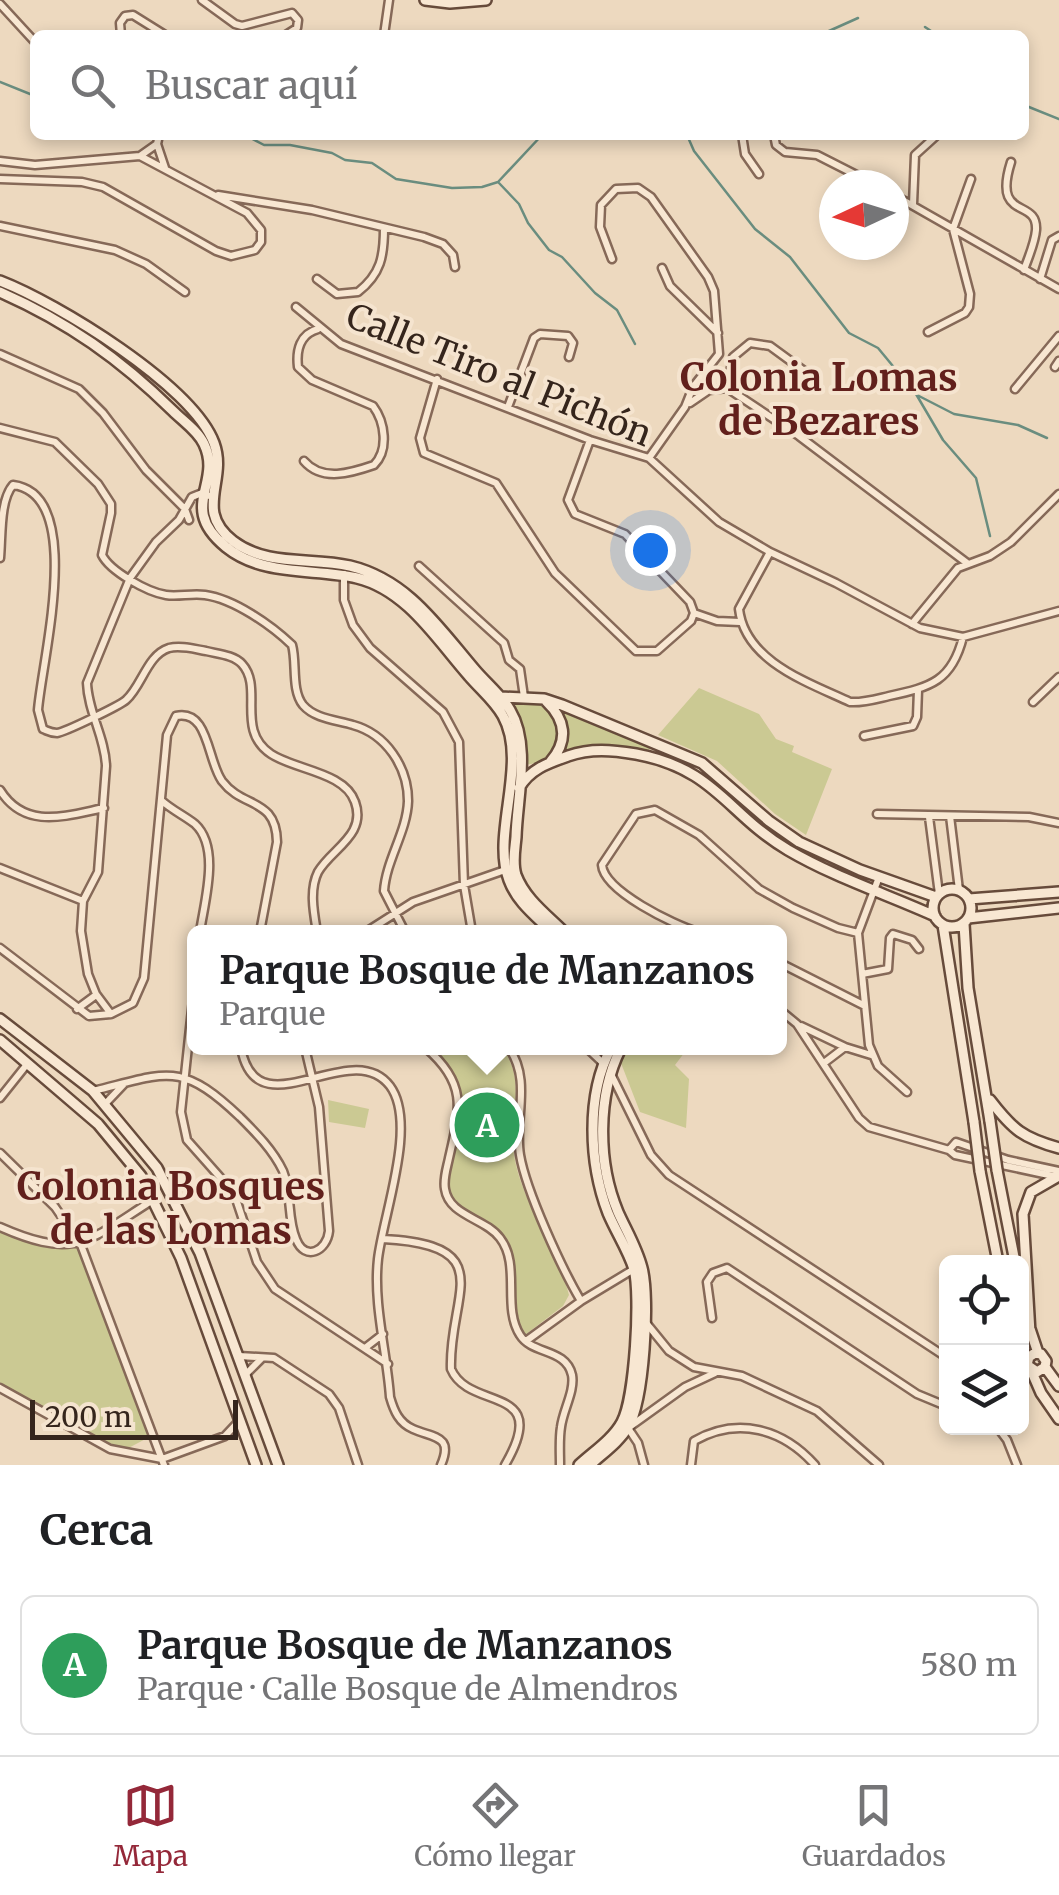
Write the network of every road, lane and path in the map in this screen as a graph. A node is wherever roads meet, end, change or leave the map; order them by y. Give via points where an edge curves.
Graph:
1 (202, 0) edge
2 (389, 0) edge
3 (425, 0) edge
4 (486, 0) edge
5 (0, 4) edge
6 (121, 30) edge
7 (157, 30) edge
8 (294, 30) edge
9 (385, 30) edge
10 (30, 37) edge
11 (158, 140) edge
12 (743, 140) edge
13 (775, 140) edge
14 (932, 140) edge
15 (140, 156) junction
16 (0, 162) edge
17 (1011, 162) dead end
18 (166, 169) junction
19 (848, 170) edge
20 (759, 174) dead end
21 (0, 179) edge
22 (971, 179) dead end
23 (215, 194) junction
24 (909, 202) edge
25 (913, 204) junction
26 (0, 226) edge
27 (384, 228) junction
28 (953, 228) junction
29 (1059, 236) edge
30 (612, 259) dead end
31 (455, 268) dead end
32 (662, 268) dead end
33 (1024, 270) junction
34 (316, 279) dead end
35 (1040, 279) junction
36 (0, 281) edge
37 (1059, 289) edge
38 (0, 292) edge
39 (185, 292) dead end
40 (296, 307) dead end
41 (319, 328) junction
42 (928, 332) dead end
43 (719, 334) junction
44 (1059, 336) edge
45 (0, 354) edge
46 (569, 357) dead end
47 (811, 376) dead end
48 (438, 379) junction
49 (727, 388) junction
50 (1015, 389) dead end
51 (685, 406) junction
52 (508, 407) junction
53 (0, 428) edge
54 (590, 440) junction
55 (649, 458) junction
56 (304, 461) dead end
57 (171, 494) junction
58 (1059, 494) edge
59 (207, 495) junction
60 (189, 500) junction
61 (184, 509) junction
62 (209, 518) junction
63 (189, 520) junction
64 (170, 528) junction
65 (770, 552) junction
66 (0, 558) edge
67 (966, 563) junction
68 (419, 566) dead end
69 (344, 570) junction
70 (130, 578) junction
71 (1059, 611) edge
72 (694, 614) junction
73 (740, 622) junction
74 (912, 624) junction
75 (964, 636) junction
76 (1059, 677) edge
77 (918, 690) junction
78 (501, 697) junction
79 (524, 697) junction
80 (544, 699) junction
81 (1033, 702) dead end
82 (93, 716) junction
83 (864, 736) dead end
84 (545, 765) junction
85 (515, 769) junction
86 (0, 790) edge
87 (518, 791) junction
88 (161, 800) junction
89 (104, 808) junction
90 (877, 814) dead end
91 (178, 816) junction
92 (950, 816) junction
93 (929, 817) junction
94 (159, 821) junction
95 (1059, 823) edge
96 (0, 868) edge
97 (510, 868) junction
98 (880, 876) junction
99 (464, 885) junction
100 (875, 889) junction
101 (959, 890) junction
102 (1059, 892) edge
103 (938, 896) junction
104 (969, 898) junction
105 (83, 901) junction
106 (1059, 908) edge
107 (394, 913) junction
108 (934, 916) junction
109 (966, 921) junction
110 (201, 925) edge
111 (261, 925) edge
112 (317, 925) edge
113 (376, 925) edge
114 (401, 925) edge
115 (471, 925) edge
116 (545, 925) edge
117 (557, 925) edge
118 (679, 925) edge
119 (943, 925) junction
120 (858, 932) junction
121 (0, 948) edge
122 (919, 948) dead end
123 (787, 966) edge
124 (862, 974) junction
125 (968, 988) junction
126 (953, 992) junction
127 (96, 994) junction
128 (866, 1006) junction
129 (77, 1009) junction
130 (110, 1014) junction
131 (787, 1015) edge
132 (0, 1019) edge
133 (798, 1024) junction
134 (0, 1040) edge
135 (845, 1046) junction
136 (187, 1049) edge
137 (243, 1055) edge
138 (306, 1055) edge
139 (432, 1055) edge
140 (514, 1055) edge
141 (595, 1055) edge
142 (607, 1055) edge
143 (618, 1055) edge
144 (872, 1056) junction
145 (28, 1062) junction
146 (603, 1062) junction
147 (824, 1063) junction
148 (610, 1072) junction
149 (184, 1078) junction
150 (313, 1079) junction
151 (125, 1083) junction
152 (93, 1091) junction
153 (907, 1092) dead end
154 (987, 1097) junction
155 (0, 1098) edge
156 (106, 1103) junction
157 (628, 1107) junction
158 (604, 1108) junction
159 (1059, 1148) edge
160 (0, 1153) edge
161 (1058, 1175) edge
162 (154, 1200) junction
163 (0, 1227) edge
164 (382, 1239) junction
165 (81, 1244) junction
166 (200, 1252) junction
167 (997, 1255) edge
168 (1014, 1255) edge
169 (181, 1258) junction
170 (634, 1269) junction
171 (206, 1273) junction
172 (189, 1280) junction
173 (581, 1301) junction
174 (712, 1318) dead end
175 (644, 1319) junction
176 (1029, 1330) edge
177 (1030, 1333) junction
178 (383, 1334) junction
179 (525, 1342) junction
180 (364, 1348) junction
181 (939, 1352) edge
182 (1038, 1353) junction
183 (238, 1356) junction
184 (263, 1358) junction
185 (1029, 1360) edge
186 (388, 1364) junction
187 (1029, 1365) edge
188 (1059, 1365) edge
189 (1045, 1366) junction
190 (1029, 1367) edge
191 (716, 1372) junction
192 (244, 1375) junction
193 (1059, 1386) edge
194 (0, 1388) edge
195 (635, 1395) junction
196 (939, 1403) edge
197 (1059, 1419) edge
198 (240, 1420) junction
199 (628, 1428) junction
200 (1003, 1435) edge
201 (226, 1436) junction
202 (246, 1438) junction
203 (163, 1462) edge
204 (256, 1465) edge
205 (278, 1465) edge
206 (358, 1465) edge
207 (442, 1465) edge
208 (505, 1465) edge
209 (560, 1465) edge
210 (579, 1465) edge
211 (590, 1465) edge
212 (644, 1465) edge
213 (692, 1465) edge
214 (815, 1465) edge
215 (879, 1465) edge
216 (1016, 1465) edge

1 - 8 street via 242,26 292,13 298,20
2 - 9 street
3 - 4 street
5 - 10 street
6 - 7 street via 120,22 133,14
11 - 15 street
11 - 18 street
12 - 20 street
13 - 19 street via 784,152 818,154
14 - 25 street via 915,155
15 - 16 street
15 - 18 street
17 - 33 street via 1006,195 1031,216 1036,230
18 - 23 street
21 - 23 street via 104,187 231,256 255,250 261,230
22 - 28 street
23 - 27 street
24 - 25 street
25 - 28 street
26 - 39 street via 115,250
27 - 31 street via 443,244
27 - 34 street via 379,272 358,292 337,294
28 - 33 street
28 - 42 street via 969,306
29 - 35 street
30 - 43 street via 600,227 601,205 616,190 646,192 708,277
32 - 43 street via 670,286
33 - 35 street
35 - 37 street
36 - 59 street via 98,331 194,413 217,453 218,473
38 - 59 street via 91,340 202,439
40 - 41 street, Calle Tiro al Pichón
41 - 48 street, Calle Tiro al Pichón via 341,344
41 - 56 street via 298,346 298,367 312,380 373,406 384,451 374,466 337,474 318,473
43 - 51 street via 719,354
44 - 50 street
45 - 57 street via 79,389
46 - 52 street via 568,336 534,338
47 - 49 street via 770,346 750,343 733,357
48 - 52 street, Calle Tiro al Pichón
48 - 72 street via 420,438 424,453 496,483 555,573 636,651 658,651
49 - 51 street via 700,394
49 - 67 street
51 - 55 street
52 - 54 street, Calle Tiro al Pichón
53 - 70 street via 55,442 98,484 112,513 102,554 116,573
54 - 55 street, Calle Tiro al Pichón
54 - 72 street via 570,507 625,534
55 - 65 street, Calle Tiro al Pichón via 710,516
57 - 60 street
57 - 61 street
58 - 67 street via 1011,542
59 - 60 street
59 - 62 street
60 - 61 street
61 - 63 street
61 - 64 street
62 - 63 street
62 - 69 street via 227,548 250,560
63 - 64 street
64 - 70 street
65 - 73 street via 739,609
65 - 74 street, Calle Tiro al Pichón
66 - 82 street via 4,492 26,487 51,516 56,549 39,722 54,734
67 - 74 street
68 - 79 street via 504,643 520,669
69 - 78 street via 382,578 411,599
69 - 85 street via 406,606 498,707
69 - 99 street via 353,624 370,648 443,712 458,742
70 - 82 street via 90,673
70 - 107 street via 155,593 217,599 283,636 292,645 304,706 367,730 390,749 408,803 385,880
71 - 75 street, Calle Tiro al Pichón
72 - 73 street
73 - 77 street via 763,656 850,702
74 - 75 street, Calle Tiro al Pichón
75 - 77 street via 948,671
76 - 81 street
77 - 83 street via 913,726
78 - 79 street
78 - 85 street via 518,730
79 - 80 street
80 - 84 street via 564,730 561,748
80 - 98 street via 702,763 788,835
82 - 89 street via 106,750
82 - 112 street via 125,701 153,660 170,648 243,664 257,741 280,760 337,782 354,800 354,829 314,882
84 - 85 street
84 - 87 street
84 - 100 street via 599,750 670,762 704,779 781,846
85 - 87 street
85 - 97 street
86 - 89 street via 34,818
87 - 97 street
88 - 91 street
88 - 94 street
88 - 111 street via 170,724 176,716 194,716 222,780 266,809 277,828
89 - 105 street via 98,872
90 - 93 street
91 - 94 street
91 - 110 street via 195,824 208,853
92 - 93 street
92 - 95 street
92 - 101 street
93 - 103 street
94 - 130 street via 140,992
96 - 105 street
97 - 99 street
97 - 116 street via 520,901
97 - 117 street
98 - 100 street
98 - 103 street
99 - 107 street
99 - 115 street
100 - 108 street
100 - 120 street
101 - 103 street
101 - 104 street
102 - 104 street
103 - 108 street
104 - 109 street
105 - 127 street via 82,952
106 - 109 street
107 - 113 street
107 - 114 street
108 - 119 street
109 - 119 street
109 - 125 street
118 - 120 street via 616,888 603,873 636,814 655,810 699,835 759,889
119 - 126 street
120 - 124 street
121 - 129 street
122 - 124 street via 893,934 888,968
123 - 128 street
124 - 128 street
125 - 126 street
125 - 154 street
126 - 167 street, bridge
127 - 129 street
127 - 130 street
128 - 144 street
129 - 130 street via 89,1016
131 - 133 street
132 - 152 street
133 - 135 street
133 - 147 street
134 - 145 street
135 - 144 street
135 - 147 street
136 - 149 street
137 - 150 street via 258,1078 274,1085
138 - 150 street
139 - 179 street via 460,1101 446,1194 503,1242 515,1324
140 - 173 street via 522,1084 522,1165
141 - 146 street
142 - 146 street
143 - 148 street
144 - 153 street
145 - 155 street
145 - 162 street via 98,1124
146 - 148 street
146 - 170 street via 595,1099 597,1162 608,1213
147 - 161 street via 868,1128 956,1155
148 - 157 street
148 - 158 street
149 - 150 street via 212,1091 274,1154 296,1241 311,1253 321,1250 329,1231
149 - 151 street
149 - 180 street via 182,1126 234,1192 266,1278
150 - 164 street via 358,1068 389,1084 396,1099 399,1141
151 - 152 street
151 - 156 street
152 - 156 street
154 - 159 street via 1022,1135
154 - 168 street, bridge
156 - 166 street via 158,1168
157 - 158 street
157 - 181 street via 651,1155 669,1175
158 - 175 street via 611,1190 642,1266
160 - 165 street via 55,1206
161 - 177 street via 1031,1192 1022,1214
162 - 165 street
162 - 169 street
163 - 165 street via 50,1244
164 - 178 street via 377,1274
164 - 208 street via 431,1244 456,1266 462,1292 451,1370 462,1386 515,1413 518,1438
165 - 203 street
166 - 169 street via 192,1260
166 - 171 street
169 - 172 street
170 - 173 street
170 - 195 street
171 - 172 street
171 - 183 street
172 - 198 street
173 - 179 street
174 - 196 street via 707,1282 726,1268
175 - 191 street via 675,1356
175 - 195 street
176 - 177 street
177 - 182 street
178 - 180 street
178 - 186 street
179 - 209 street via 560,1357 572,1374
180 - 186 street
182 - 185 street
182 - 189 street
183 - 184 street
183 - 192 street
184 - 192 street
184 - 206 street via 284,1363 329,1394
186 - 207 street via 394,1412 444,1444
187 - 189 street via 1037,1372
188 - 189 street
189 - 193 street
190 - 197 street
191 - 199 street
191 - 215 street via 742,1376 818,1411
192 - 205 street
194 - 203 street via 110,1449
195 - 199 street
195 - 210 street via 619,1427
198 - 201 street
198 - 202 street
199 - 211 street
199 - 212 street
200 - 216 street
201 - 202 street
201 - 203 street
202 - 204 street
213 - 214 street via 694,1441 724,1428 750,1427 796,1444

